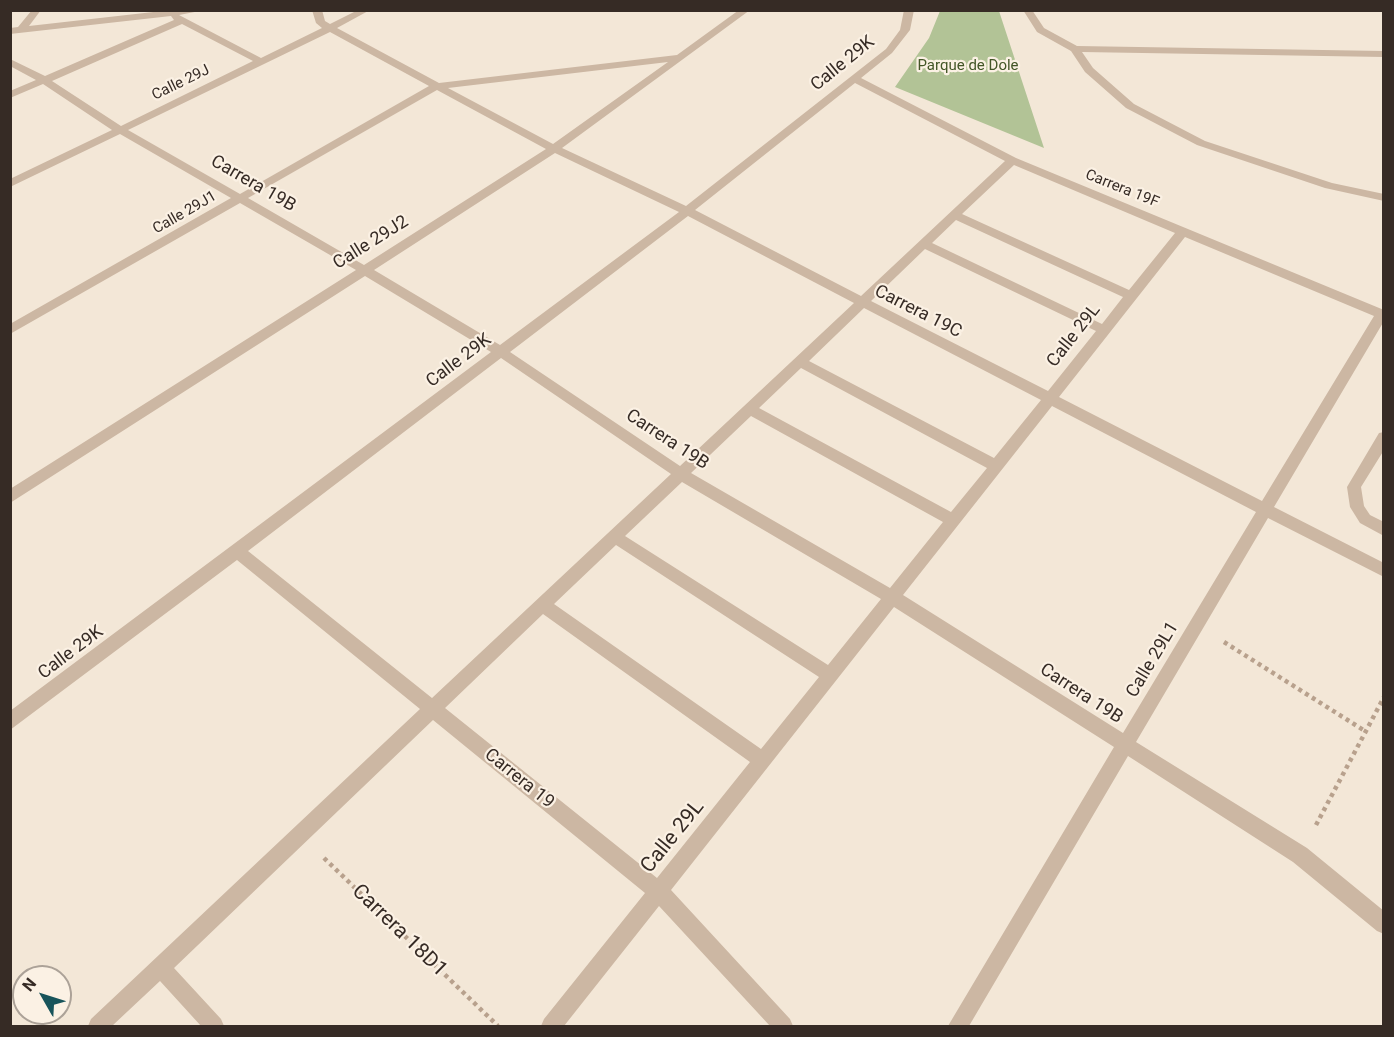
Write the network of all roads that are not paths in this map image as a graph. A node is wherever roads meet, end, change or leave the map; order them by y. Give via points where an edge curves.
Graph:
1 (37, 10) edge
2 (201, 10) edge
3 (317, 10) edge
4 (366, 10) edge
5 (746, 10) edge
6 (909, 10) edge
7 (1027, 10) edge
8 (169, 12) edge
9 (183, 20) junction
10 (329, 27) junction
11 (16, 31) edge
12 (1075, 49) junction
13 (1383, 54) edge
14 (679, 58) junction
15 (260, 61) junction
16 (10, 62) edge
17 (855, 79) junction
18 (44, 80) junction
19 (436, 86) junction
20 (10, 95) edge
21 (120, 130) junction
22 (554, 149) junction
23 (1012, 160) junction
24 (10, 184) edge
25 (240, 198) junction
26 (1383, 198) edge
27 (687, 211) junction
28 (955, 215) junction
29 (1183, 231) junction
30 (924, 244) junction
31 (363, 269) junction
32 (1131, 296) junction
33 (861, 303) junction
34 (1382, 314) edge
35 (10, 330) edge
36 (1104, 330) junction
37 (501, 352) junction
38 (800, 362) junction
39 (1050, 399) junction
40 (750, 409) junction
41 (1383, 437) edge
42 (996, 466) junction
43 (681, 474) junction
44 (10, 497) edge
45 (1264, 511) junction
46 (953, 521) junction
47 (1383, 530) edge
48 (615, 537) junction
49 (237, 551) junction
50 (1383, 571) edge
51 (892, 597) junction
52 (543, 605) junction
53 (830, 675) junction
54 (432, 710) junction
55 (10, 722) edge
56 (1125, 746) junction
57 (763, 761) junction
58 (659, 892) junction
59 (1383, 924) edge
60 (160, 967) junction
61 (98, 1026) edge
62 (214, 1026) edge
63 (551, 1026) edge
64 (783, 1026) edge
65 (958, 1026) edge

1 - 11 street
2 - 8 street
3 - 10 street, Carrera 19C via 321,23
4 - 10 street, Calle 29J
5 - 14 street, Calle 29J2
6 - 17 street, Calle 29K via 905,30 889,51
7 - 12 street via 1041,30
8 - 9 street
8 - 11 street
9 - 15 street
9 - 18 street
10 - 15 street, Calle 29J
10 - 19 street, Carrera 19C
12 - 13 street
12 - 26 street via 1089,70 1130,106 1201,143 1329,186
14 - 19 street
14 - 22 street, Calle 29J2
15 - 21 street, Calle 29J
16 - 18 street, Carrera 19B
17 - 23 street, Carrera 19F
17 - 27 street, Calle 29K
18 - 20 street
18 - 21 street, Carrera 19B
19 - 22 street, Carrera 19C
19 - 25 street, Calle 29J1
21 - 24 street, Calle 29J
21 - 25 street, Carrera 19B
22 - 27 street, Carrera 19C
22 - 31 street, Calle 29J2
23 - 28 street
23 - 29 street, Carrera 19F
25 - 31 street, Carrera 19B
25 - 35 street, Calle 29J1
27 - 33 street, Carrera 19C
27 - 37 street, Calle 29K
28 - 30 street
28 - 32 street
29 - 32 street, Calle 29L
29 - 34 street, Carrera 19F
30 - 33 street
30 - 36 street
31 - 37 street, Carrera 19B
31 - 44 street, Calle 29J2
32 - 36 street, Calle 29L
33 - 38 street
33 - 39 street, Carrera 19C
34 - 45 street, Calle 29L1
36 - 39 street, Calle 29L
37 - 43 street, Carrera 19B
37 - 49 street, Calle 29K
38 - 40 street
38 - 42 street
39 - 42 street, Calle 29L
39 - 45 street, Carrera 19C
40 - 43 street
40 - 46 street
41 - 47 street via 1354,487 1357,507 1365,519
42 - 46 street, Calle 29L
43 - 48 street
43 - 51 street, Carrera 19B
45 - 50 street, Carrera 19C
45 - 56 street, Calle 29L1
46 - 51 street, Calle 29L
48 - 52 street
48 - 53 street
49 - 54 street, Carrera 19
49 - 55 street, Calle 29K
51 - 53 street, Calle 29L
51 - 56 street, Carrera 19B
52 - 54 street
52 - 57 street
53 - 57 street, Calle 29L
54 - 58 street, Carrera 19
54 - 60 street
56 - 59 street, Carrera 19B via 1300,855
56 - 65 street, Calle 29L1
57 - 58 street, Calle 29L
58 - 63 street, Calle 29L
58 - 64 street, Carrera 19
60 - 61 street
60 - 62 street

